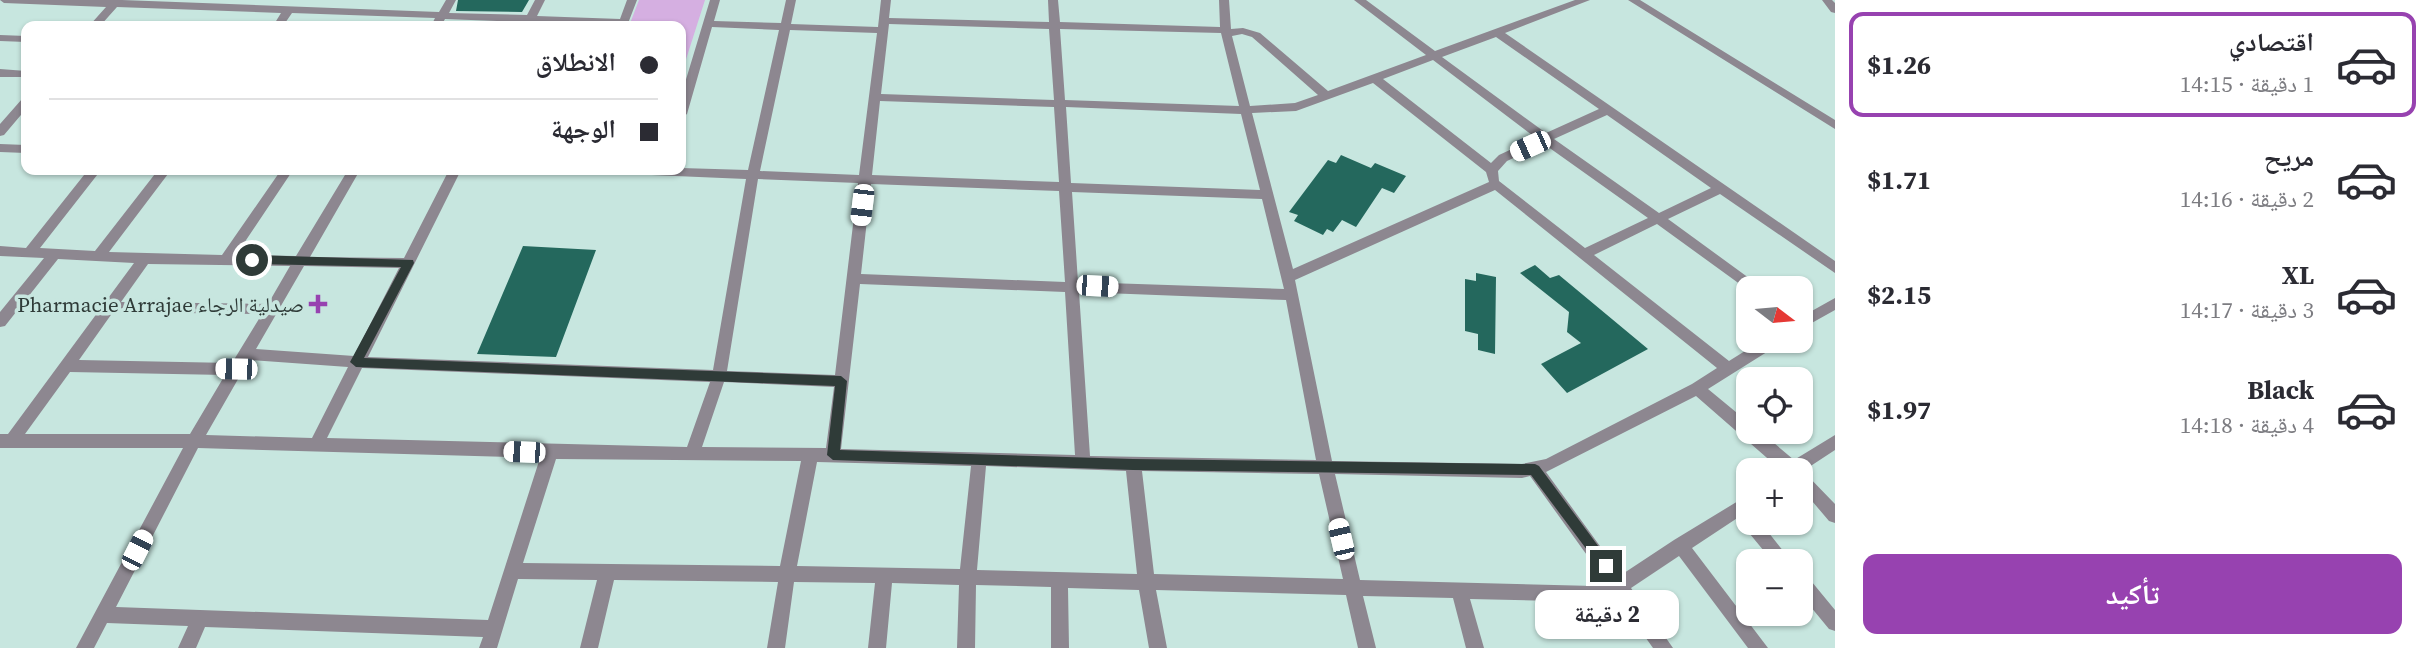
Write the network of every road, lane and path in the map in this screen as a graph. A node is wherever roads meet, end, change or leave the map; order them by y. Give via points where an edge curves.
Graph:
1 (4, 0) edge
2 (452, 0) edge
3 (540, 0) edge
4 (632, 0) edge
5 (715, 0) edge
6 (791, 0) edge
7 (886, 0) edge
8 (1053, 0) edge
9 (1223, 0) edge
10 (1359, 0) edge
11 (1585, 0) edge
12 (1633, 0) edge
13 (1826, 0) edge
14 (116, 2) edge
15 (1835, 10) edge
16 (288, 11) junction
17 (443, 15) junction
18 (99, 21) edge
19 (281, 21) edge
20 (439, 21) edge
21 (517, 21) edge
22 (530, 21) edge
23 (624, 21) edge
24 (708, 24) junction
25 (1055, 25) junction
26 (883, 26) junction
27 (785, 27) junction
28 (1226, 31) junction
29 (1498, 33) junction
30 (0, 38) edge
31 (21, 38) edge
32 (1433, 57) junction
33 (0, 73) edge
34 (21, 74) edge
35 (1374, 78) junction
36 (1328, 96) junction
37 (686, 97) edge
38 (874, 97) junction
39 (1060, 102) junction
40 (1245, 110) junction
41 (1607, 110) junction
42 (7, 115) edge
43 (1835, 125) edge
44 (0, 132) edge
45 (1546, 139) junction
46 (0, 148) edge
47 (21, 149) edge
48 (686, 171) edge
49 (91, 175) edge
50 (161, 175) edge
51 (284, 175) edge
52 (351, 175) edge
53 (453, 175) edge
54 (753, 175) junction
55 (1493, 177) junction
56 (864, 181) junction
57 (1066, 187) junction
58 (1720, 188) junction
59 (1267, 195) junction
60 (1658, 218) junction
61 (0, 251) edge
62 (29, 253) junction
63 (55, 254) junction
64 (1583, 254) junction
65 (98, 257) junction
66 (144, 259) junction
67 (227, 259) junction
68 (301, 260) junction
69 (409, 263) junction
70 (1835, 268) edge
71 (1288, 276) junction
72 (1739, 276) edge
73 (853, 279) junction
74 (1069, 285) junction
75 (1291, 295) junction
76 (1835, 303) edge
77 (109, 307) junction
78 (272, 309) junction
79 (1813, 316) edge
80 (0, 322) edge
81 (1753, 354) edge
82 (245, 355) junction
83 (356, 362) junction
84 (66, 366) junction
85 (236, 369) junction
86 (1729, 369) junction
87 (719, 376) junction
88 (841, 381) junction
89 (1697, 388) junction
90 (1736, 421) edge
91 (6, 441) edge
92 (194, 441) junction
93 (1835, 442) edge
94 (1763, 444) edge
95 (316, 445) junction
96 (550, 452) junction
97 (693, 452) junction
98 (833, 455) junction
99 (810, 456) junction
100 (1779, 458) edge
101 (1813, 458) edge
102 (979, 460) junction
103 (1083, 462) junction
104 (1133, 464) junction
105 (1325, 467) junction
106 (1535, 470) junction
107 (1813, 492) edge
108 (1835, 516) edge
109 (1736, 518) edge
110 (1764, 535) edge
111 (1680, 545) junction
112 (1774, 549) edge
113 (513, 571) junction
114 (608, 571) junction
115 (787, 575) junction
116 (884, 575) junction
117 (968, 578) junction
118 (1059, 580) junction
119 (1146, 582) junction
120 (1621, 585) junction
121 (1353, 587) junction
122 (1459, 590) junction
123 (1813, 596) edge
124 (103, 615) junction
125 (200, 618) junction
126 (1835, 623) edge
127 (494, 629) junction
128 (85, 648) edge
129 (187, 648) edge
130 (488, 648) edge
131 (589, 648) edge
132 (776, 648) edge
133 (877, 648) edge
134 (966, 648) edge
135 (1060, 648) edge
136 (1158, 648) edge
137 (1367, 648) edge
138 (1475, 648) edge
139 (1664, 648) edge
140 (1759, 648) edge

1 - 14 street
2 - 17 street
3 - 22 street
4 - 23 street
5 - 24 street
6 - 27 street
7 - 26 street
8 - 25 street
9 - 28 street
10 - 32 street
11 - 29 street
12 - 43 street
13 - 15 street
14 - 16 street
14 - 18 street
16 - 17 street
16 - 19 street
17 - 20 street
17 - 21 street
24 - 27 street
24 - 37 street
25 - 26 street
25 - 28 street
25 - 39 street
26 - 27 street
26 - 38 street
27 - 54 street
28 - 36 street via 1256,35
28 - 40 street
29 - 32 street
29 - 41 street
30 - 31 street
32 - 35 street
32 - 45 street
33 - 34 street
35 - 36 street
35 - 55 street
36 - 40 street via 1296,107
38 - 39 street
38 - 56 street
39 - 40 street
39 - 57 street
40 - 59 street
41 - 45 street
41 - 58 street
42 - 44 street
45 - 55 street via 1503,158
45 - 60 street
46 - 47 street
48 - 54 street
49 - 62 street
50 - 65 street
51 - 67 street
52 - 68 street
53 - 69 street
54 - 56 street
54 - 87 street
55 - 64 street
55 - 71 street via 1488,189
56 - 57 street
56 - 73 street
57 - 59 street
57 - 74 street
58 - 60 street
58 - 70 street
59 - 71 street
60 - 64 street
60 - 72 street
61 - 62 street
62 - 63 street
63 - 65 street
63 - 80 street
64 - 86 street
65 - 66 street
66 - 67 street
66 - 77 street
67 - 68 street
68 - 69 street
68 - 78 street
69 - 83 street
71 - 75 street
73 - 74 street
73 - 88 street
74 - 75 street
74 - 103 street
75 - 105 street
76 - 79 street
77 - 78 street
77 - 84 street
78 - 82 street
81 - 86 street
82 - 83 street
82 - 85 street
83 - 87 street
83 - 95 street
84 - 85 street
84 - 91 street
85 - 92 street
86 - 89 street
87 - 88 street
87 - 97 street
88 - 98 street
89 - 90 street
89 - 106 street
91 - 92 street
92 - 95 street
92 - 124 street
93 - 101 street
94 - 100 street
95 - 96 street
96 - 97 street
96 - 113 street
97 - 99 street
98 - 99 street
98 - 102 street
99 - 115 street
102 - 103 street
102 - 117 street
103 - 104 street
104 - 105 street
104 - 119 street
105 - 106 street
105 - 121 street
106 - 120 street
107 - 108 street
109 - 111 street
110 - 112 street
111 - 120 street
111 - 140 street
113 - 114 street
113 - 127 street
114 - 115 street
114 - 131 street
115 - 116 street
115 - 132 street
116 - 117 street
116 - 133 street
117 - 118 street
117 - 134 street
118 - 119 street
118 - 135 street
119 - 121 street
119 - 136 street
120 - 122 street via 1602,593 1571,595
120 - 139 street
121 - 122 street
121 - 137 street
122 - 138 street
123 - 126 street
124 - 125 street
124 - 128 street
125 - 127 street
125 - 129 street
127 - 130 street

